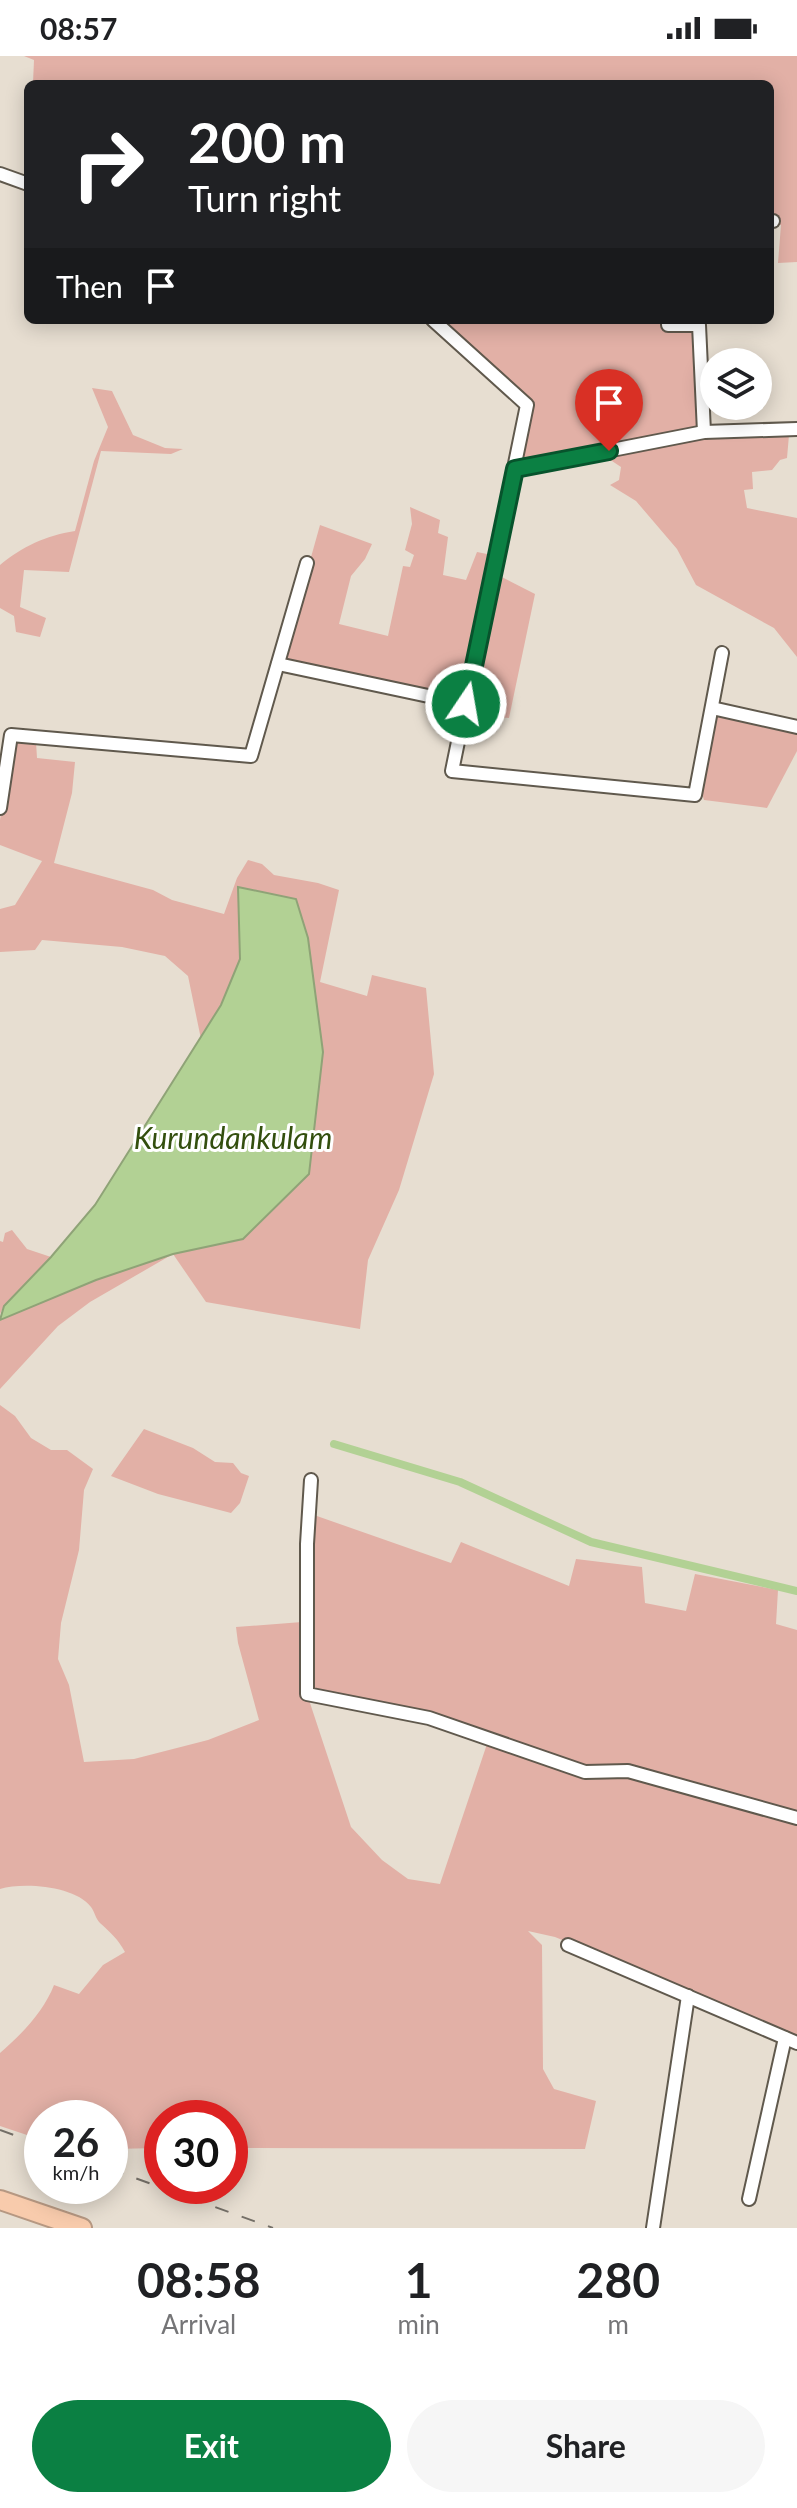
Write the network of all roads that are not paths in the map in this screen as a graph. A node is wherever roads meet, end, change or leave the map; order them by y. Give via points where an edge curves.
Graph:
1 (0, 174) edge
2 (24, 183) edge
3 (437, 324) edge
4 (668, 324) edge
5 (797, 429) edge
6 (704, 432) junction
7 (515, 469) junction
8 (307, 563) dead end
9 (722, 653) dead end
10 (278, 664) junction
11 (466, 704) junction
12 (712, 708) junction
13 (797, 727) edge
14 (0, 808) edge
15 (311, 1480) dead end
16 (797, 1818) edge
17 (568, 1945) dead end
18 (688, 1996) junction
19 (791, 2040) edge
20 (749, 2199) dead end
21 (1, 2201) edge
22 (82, 2228) edge
23 (653, 2228) edge

1 - 2 street
3 - 7 street via 527,405
4 - 6 street via 699,325
5 - 6 street
6 - 7 street
7 - 11 street
8 - 10 street
9 - 12 street
10 - 11 street
10 - 14 street via 251,756 11,735
11 - 12 street via 452,771 695,795
12 - 13 street
15 - 16 street via 307,1694 429,1718 585,1772 628,1771
17 - 18 street
18 - 19 street
18 - 23 street
19 - 20 street
21 - 22 highway

